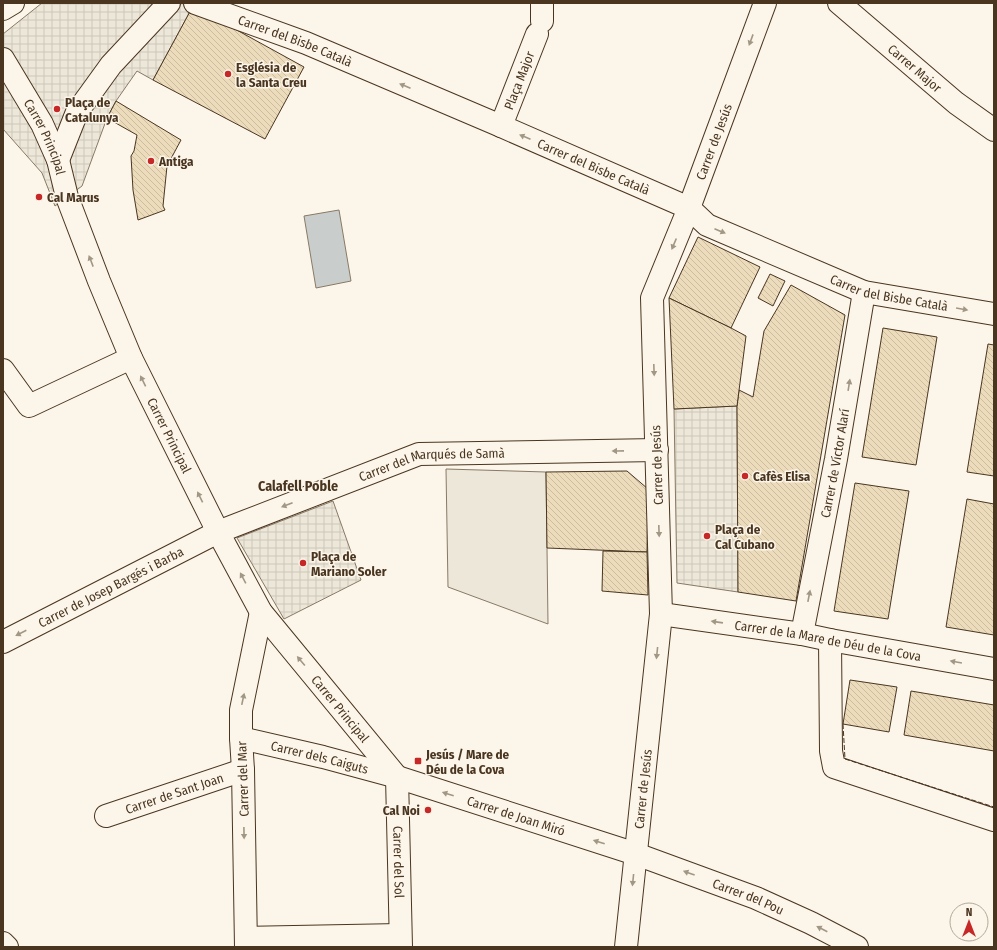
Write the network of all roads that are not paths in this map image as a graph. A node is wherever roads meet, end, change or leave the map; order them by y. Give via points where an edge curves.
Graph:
1 (13, 3) edge
2 (169, 3) edge
3 (195, 3) edge
4 (765, 3) edge
5 (839, 3) edge
6 (3, 9) edge
7 (540, 19) edge
8 (3, 59) edge
9 (501, 126) junction
10 (994, 130) edge
11 (58, 160) junction
12 (689, 208) junction
13 (864, 292) junction
14 (994, 314) edge
15 (131, 358) junction
16 (3, 370) edge
17 (657, 450) junction
18 (218, 532) junction
19 (261, 612) junction
20 (661, 614) junction
21 (802, 634) junction
22 (830, 640) junction
23 (3, 642) edge
24 (994, 669) edge
25 (241, 738) junction
26 (243, 770) junction
27 (397, 777) junction
28 (106, 816) dead end
29 (994, 820) edge
30 (636, 854) junction
31 (400, 941) edge
32 (246, 943) edge
33 (3, 944) edge
34 (7, 947) edge
35 (626, 947) edge
36 (856, 947) edge

1 - 6 street
2 - 11 street via 111,64 77,112
9 -> 3 street, Carrer del Bisbe Català via 306,43
4 -> 12 street, Carrer de Jesús
5 - 10 street, Carrer Major via 956,103
7 - 9 street, Plaça Major
8 - 11 street, Carrer Principal via 42,124
12 -> 9 street, Carrer del Bisbe Català
15 -> 11 street, Carrer Principal via 67,197
12 -> 13 street, Carrer del Bisbe Català via 707,225
12 -> 17 street, Carrer de Jesús via 652,298
13 -> 14 street, Carrer del Bisbe Català
21 -> 13 street, Carrer de Víctor Alarí via 836,459
15 - 16 street via 29,406
18 -> 15 street, Carrer Principal
17 -> 18 street, Carrer del Marqués de Samà via 419,454
17 -> 20 street, Carrer de Jesús
19 -> 18 street, Carrer Principal
18 -> 23 street, Carrer de Josep Bargés i Barba
25 -> 19 street, Carrer del Mar via 241,710
27 -> 19 street, Carrer Principal
21 -> 20 street, Carrer de la Mare de Déu de la Cova
20 -> 30 street, Carrer de Jesús
21 - 22 street, Carrer de la Mare de Déu de la Cova
24 -> 22 street, Carrer de la Mare de Déu de la Cova
22 - 29 street via 831,751 834,768
25 - 26 street, Carrer del Mar
25 - 27 street, Carrer dels Caiguts
26 - 28 street, Carrer de Sant Joan
26 -> 32 street, Carrer del Mar
30 -> 27 street, Carrer de Joan Miró
27 - 31 street, Carrer del Sol
30 -> 35 street, Carrer de Jesús
36 -> 30 street, Carrer del Pou via 756,898
31 - 32 street
33 - 34 street

